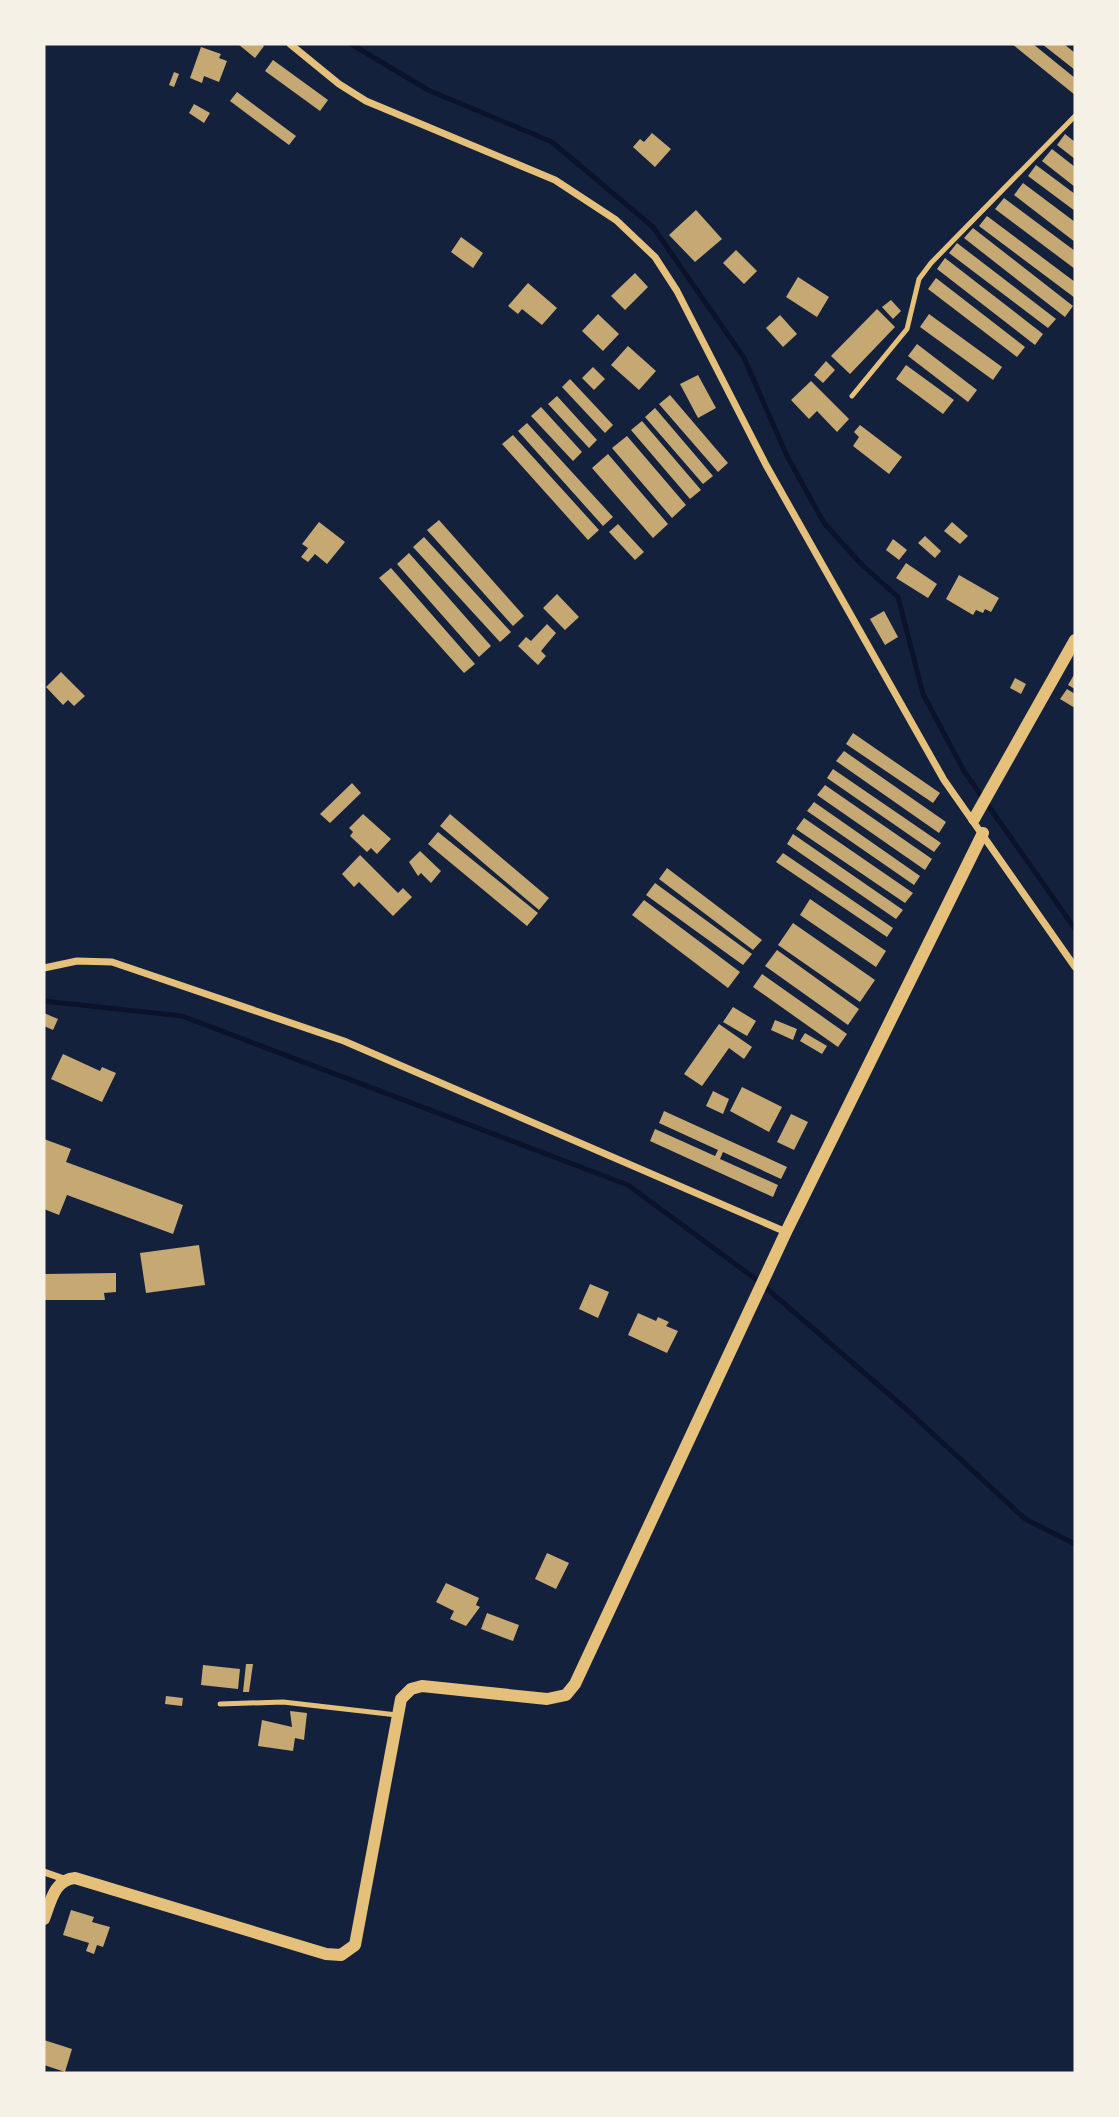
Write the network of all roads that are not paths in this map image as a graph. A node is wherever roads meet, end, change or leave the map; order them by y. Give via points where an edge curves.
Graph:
1 (290, 44) edge
2 (1075, 116) edge
3 (852, 396) dead end
4 (1075, 640) edge
5 (974, 819) junction
6 (983, 833) junction
7 (1075, 967) edge
8 (44, 968) edge
9 (786, 1232) junction
10 (220, 1704) dead end
11 (397, 1716) junction
12 (44, 1872) edge
13 (64, 1879) junction
14 (44, 1919) edge

1 - 5 street via 366,101 565,186 615,220 655,257 944,780
2 - 3 lane via 931,263 919,279 907,329
4 - 5 street
5 - 6 street
6 - 7 street
6 - 9 street
8 - 9 street via 77,961 112,962 344,1041
9 - 11 street via 575,1684 566,1695 547,1699 422,1686 401,1699
10 - 11 lane via 283,1702
11 - 13 street via 355,1945 341,1955 75,1878
12 - 13 street
13 - 14 street via 56,1887

